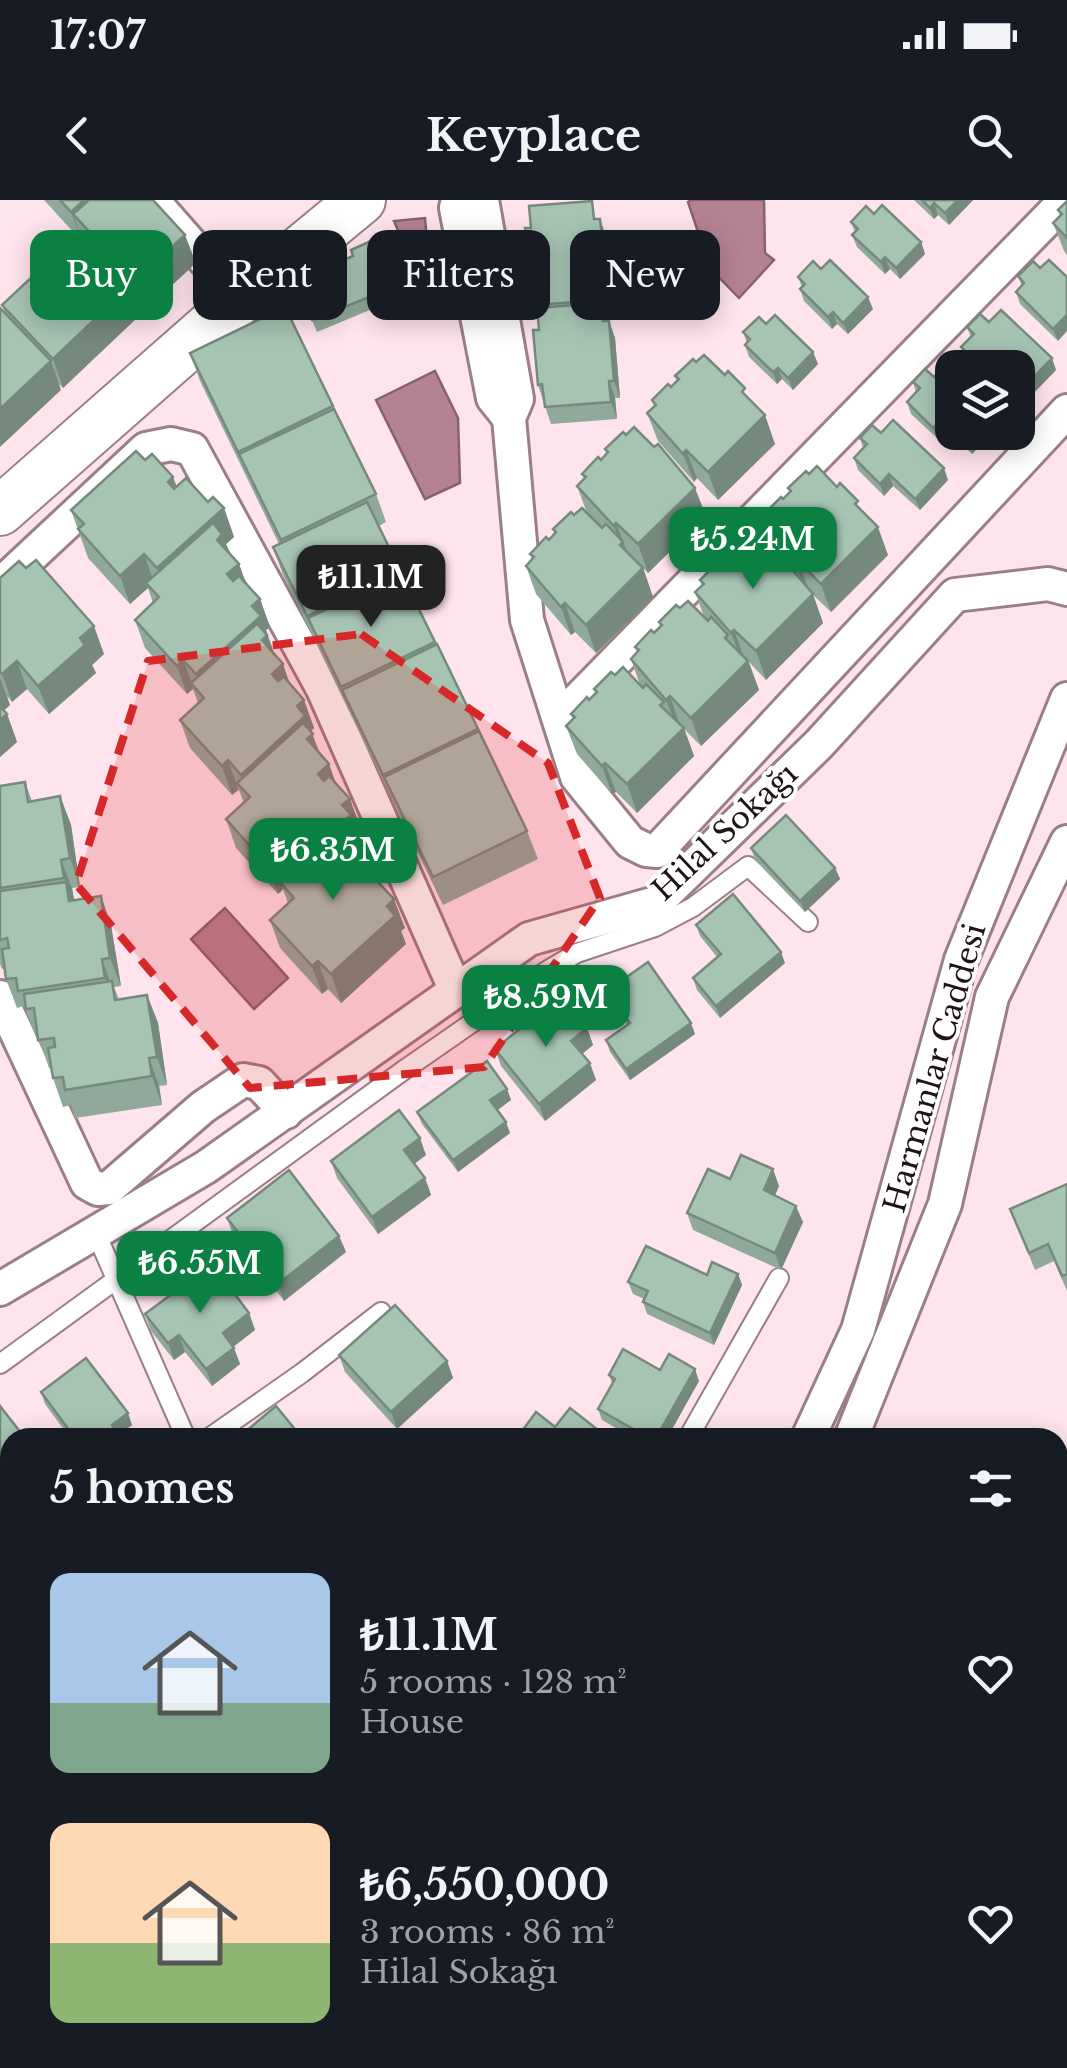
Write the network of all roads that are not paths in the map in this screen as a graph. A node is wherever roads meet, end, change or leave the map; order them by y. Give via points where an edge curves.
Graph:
1 (152, 200) edge
2 (361, 200) edge
3 (458, 200) edge
4 (482, 200) edge
5 (1066, 200) edge
6 (325, 230) edge
7 (193, 247) edge
8 (217, 320) edge
9 (1067, 411) edge
10 (509, 418) junction
11 (0, 511) edge
12 (0, 585) edge
13 (1067, 589) edge
14 (1067, 699) edge
15 (559, 719) junction
16 (1067, 842) edge
17 (808, 922) dead end
18 (456, 991) junction
19 (0, 997) edge
20 (273, 1120) junction
21 (95, 1231) junction
22 (779, 1278) edge
23 (116, 1280) junction
24 (1, 1284) edge
25 (381, 1312) edge
26 (0, 1364) edge
27 (182, 1428) edge
28 (223, 1428) edge
29 (694, 1428) edge
30 (813, 1428) edge
31 (855, 1428) edge

1 - 7 street
2 - 6 main road
3 - 10 street via 493,398
4 - 10 street via 517,399
5 - 15 street
8 - 11 main road
9 - 15 street via 657,851 630,842 577,777
10 - 15 street via 527,620
12 - 18 street via 146,449 192,449 323,689
13 - 18 street, Hilal Sokağı via 1048,584 955,595 819,744 656,903 529,940
14 - 30 street, Harmanlar Caddesi via 961,960 858,1330
16 - 31 street via 992,997 945,1204
17 - 23 lane via 748,866 655,927 577,953
18 - 20 street, Hilal Sokağı
19 - 20 street via 87,1183 98,1189 109,1188 243,1080 259,1084
20 - 21 street, Hilal Sokağı
21 - 23 lane
21 - 24 street, Hilal Sokağı
22 - 29 lane
23 - 26 lane
23 - 27 lane
25 - 28 lane

